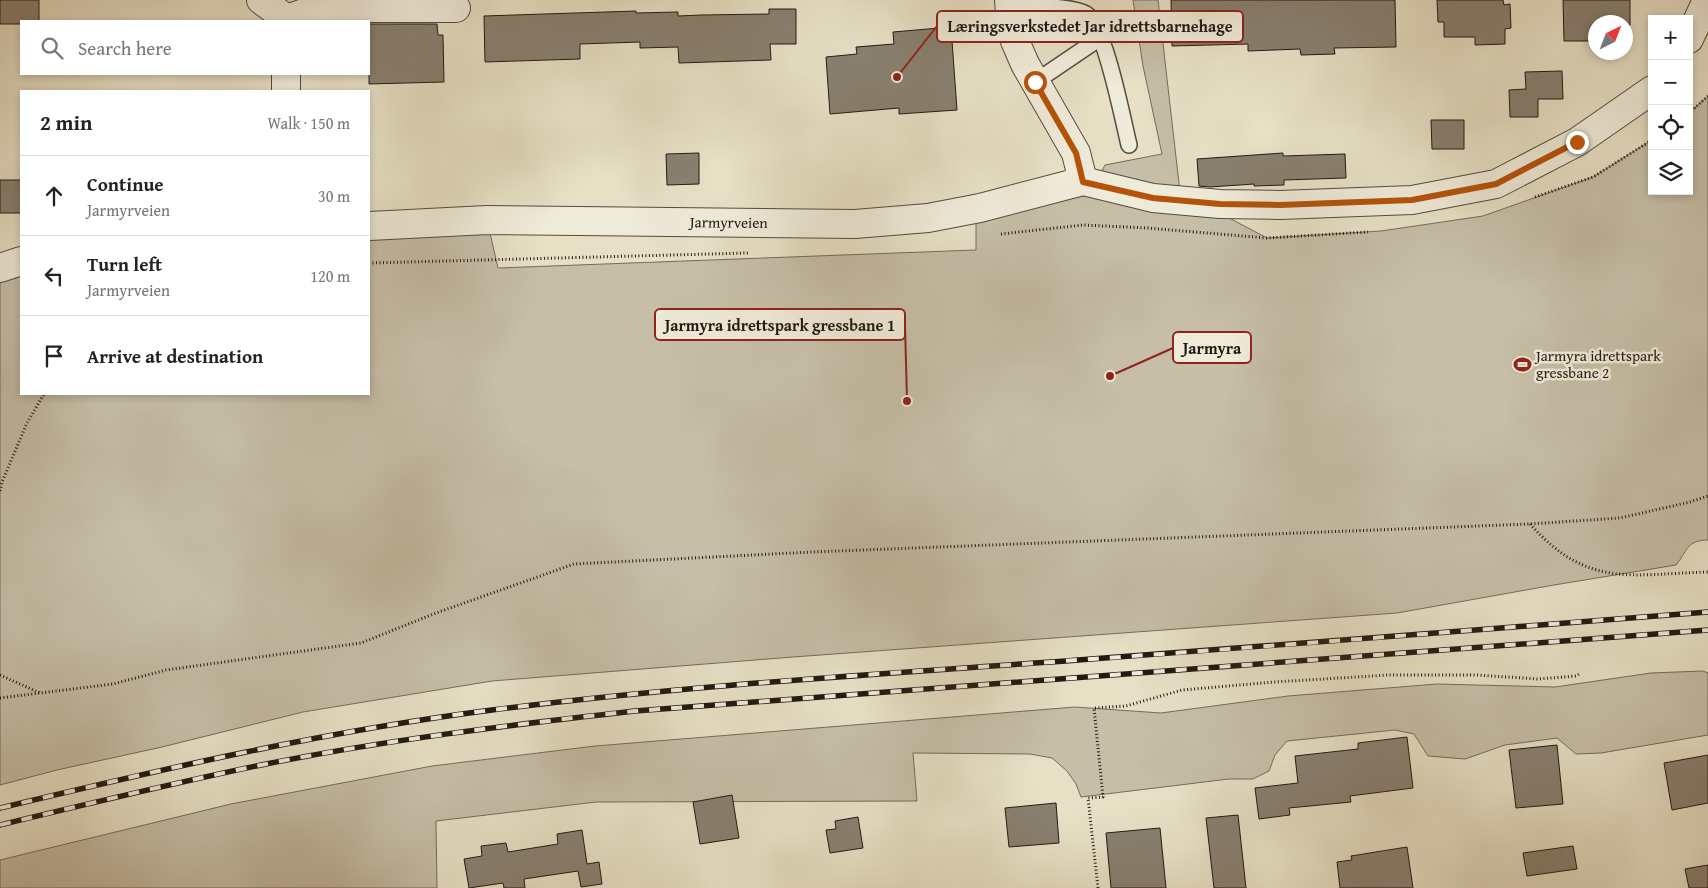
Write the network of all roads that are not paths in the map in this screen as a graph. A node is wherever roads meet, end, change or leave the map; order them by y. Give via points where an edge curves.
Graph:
1 (261, 0) edge
2 (1707, 0) edge
3 (1009, 3) edge
4 (456, 8) dead end
5 (287, 20) edge
6 (1693, 30) edge
7 (1100, 38) junction
8 (286, 75) edge
9 (1035, 82) junction
10 (286, 90) edge
11 (1648, 93) edge
12 (1129, 145) dead end
13 (1083, 182) junction
14 (370, 226) edge
15 (20, 261) edge
16 (0, 268) edge

1 - 5 street
2 - 6 street
3 - 7 lane via 1072,9 1087,14 1096,24
3 - 9 street via 1015,41
4 - 5 street via 318,8
7 - 9 lane
7 - 12 lane via 1112,71
8 - 10 street
9 - 13 street via 1076,153
11 - 13 street, Jarmyrveien via 1577,142 1496,184 1412,200 1220,204 1153,198
13 - 14 street, Jarmyrveien via 928,218 855,224 488,220
15 - 16 street

